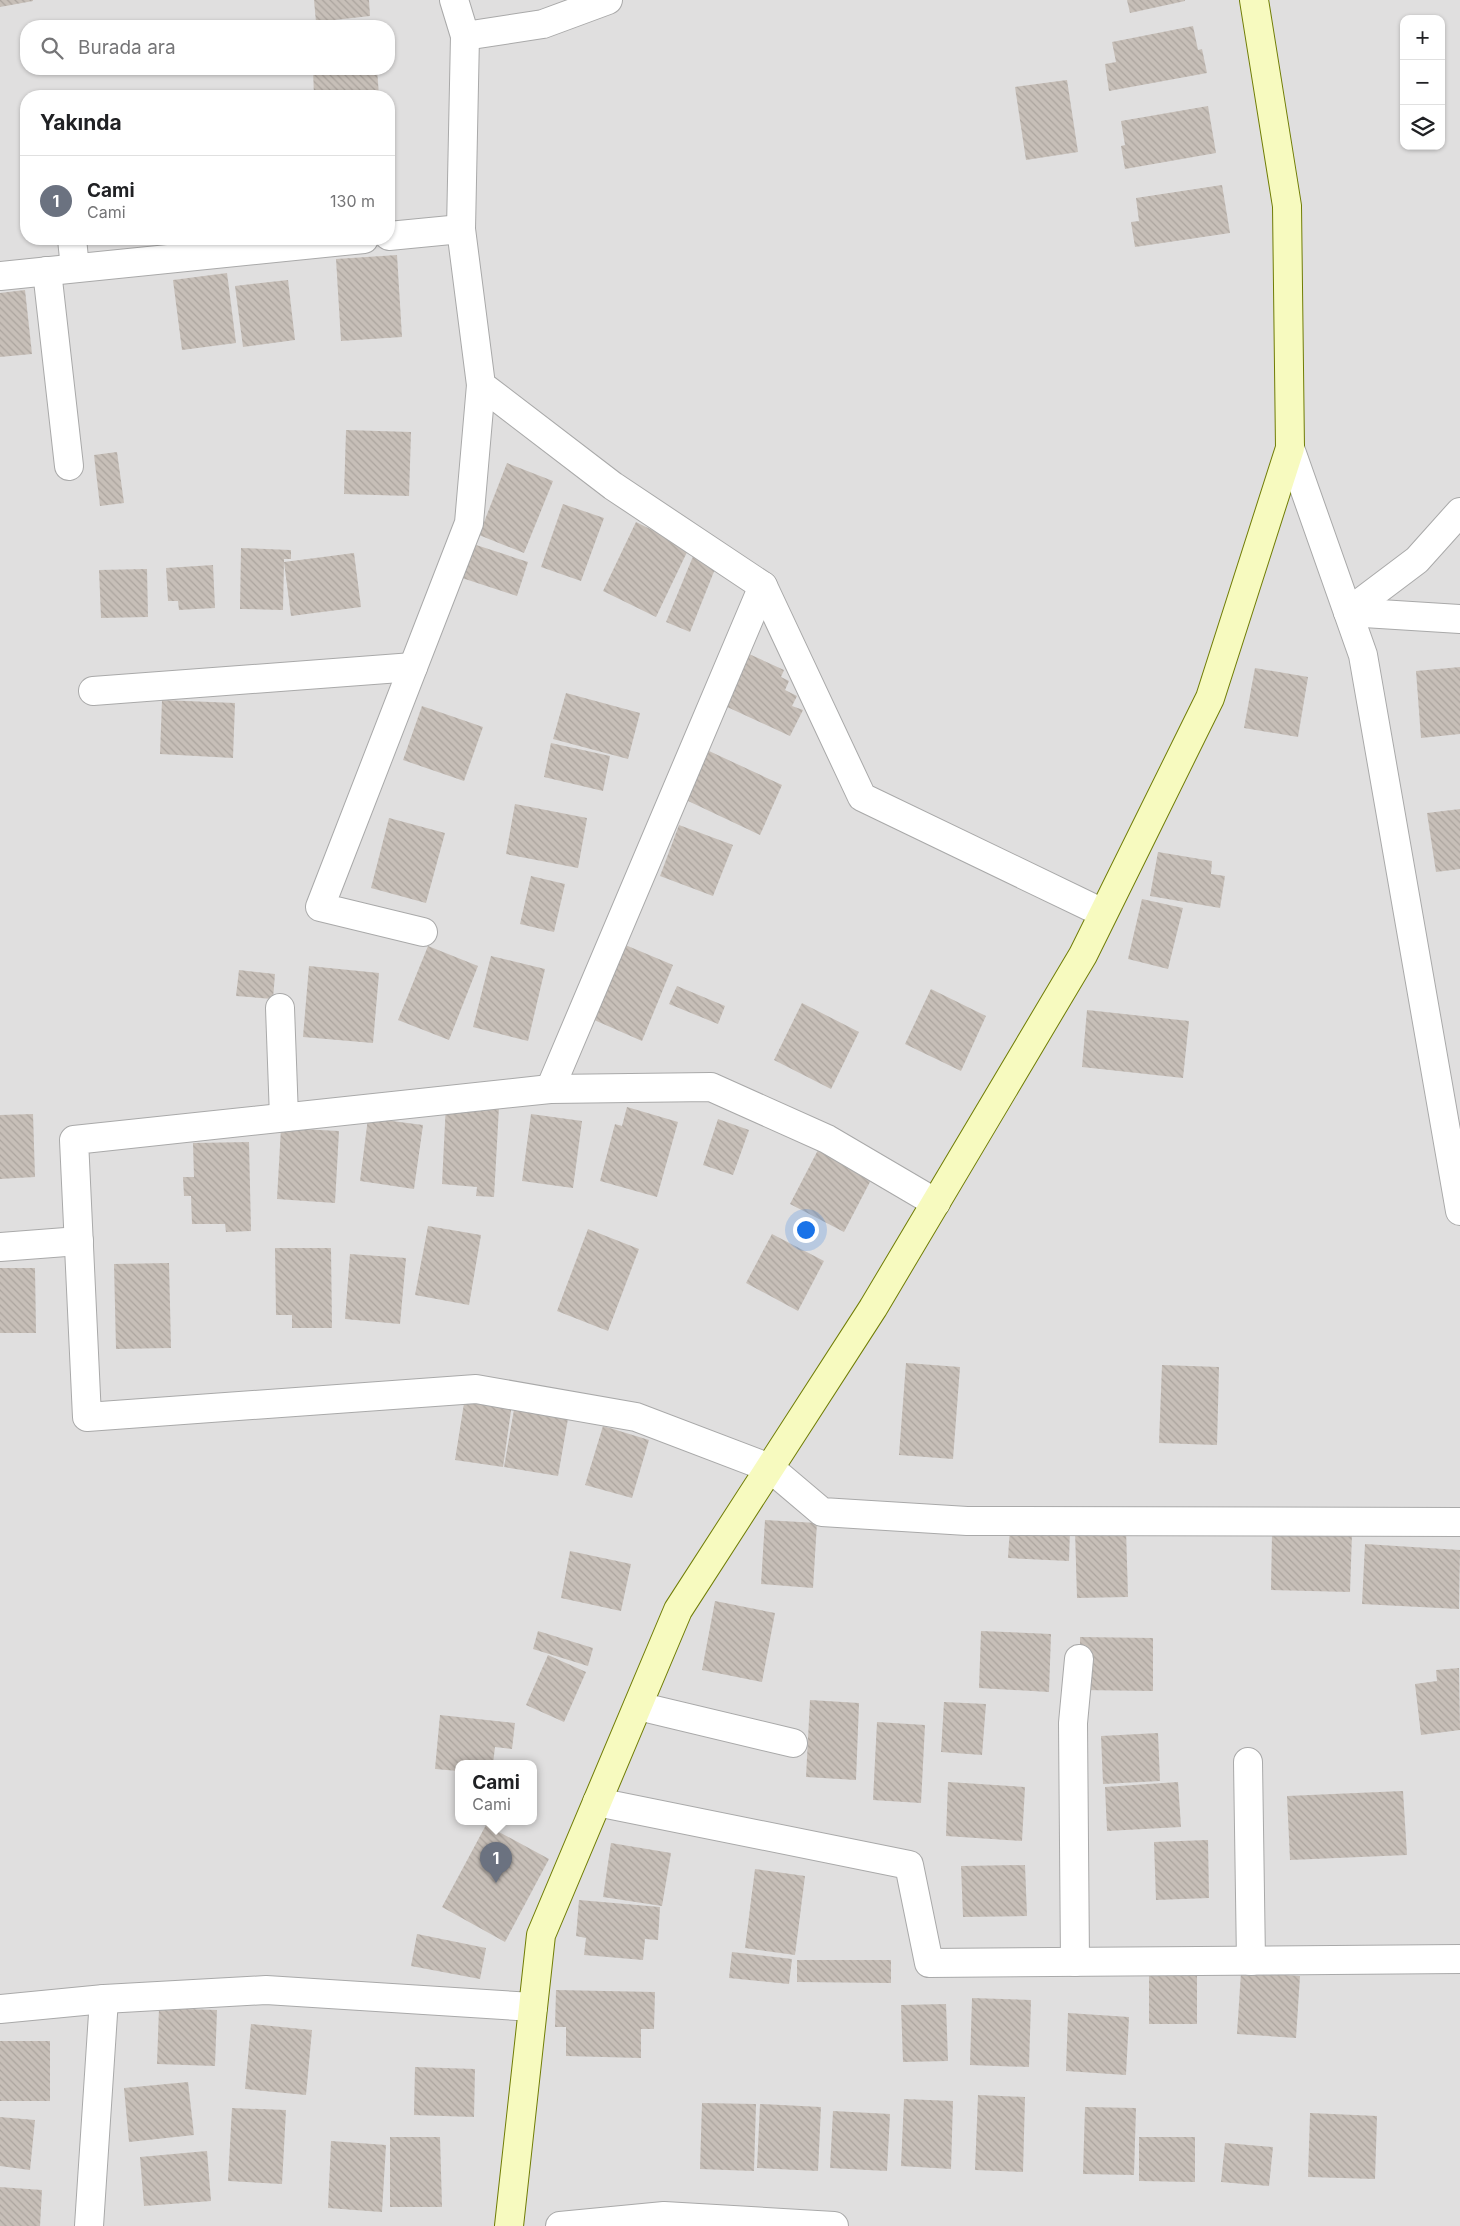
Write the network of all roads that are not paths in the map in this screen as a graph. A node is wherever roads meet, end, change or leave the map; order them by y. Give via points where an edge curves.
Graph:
1 (454, 0) edge
2 (608, 0) edge
3 (1254, 0) edge
4 (465, 36) junction
5 (460, 229) junction
6 (395, 235) edge
7 (73, 245) edge
8 (304, 245) edge
9 (75, 268) junction
10 (47, 271) junction
11 (0, 276) edge
12 (481, 385) junction
13 (1290, 448) junction
14 (69, 466) dead end
15 (1460, 512) edge
16 (763, 586) junction
17 (1348, 612) junction
18 (1460, 619) edge
19 (413, 667) junction
20 (93, 691) dead end
21 (1104, 912) junction
22 (423, 932) dead end
23 (280, 1008) dead end
24 (550, 1089) junction
25 (284, 1117) junction
26 (936, 1203) junction
27 (1460, 1211) edge
28 (79, 1241) junction
29 (0, 1247) edge
30 (770, 1468) junction
31 (1460, 1522) edge
32 (1079, 1659) dead end
33 (638, 1706) junction
34 (793, 1743) dead end
35 (1248, 1762) dead end
36 (597, 1802) junction
37 (1460, 1959) edge
38 (1251, 1961) junction
39 (1074, 1962) junction
40 (104, 2000) junction
41 (533, 2007) junction
42 (0, 2008) edge
43 (89, 2226) edge
44 (510, 2226) edge
45 (560, 2226) edge
46 (834, 2226) edge

1 - 4 street
2 - 4 street via 543,24
3 - 13 street via 1287,206
4 - 5 street
5 - 6 street
5 - 12 street
7 - 9 street
8 - 9 street
9 - 10 street
10 - 11 street
10 - 14 street
12 - 16 street via 613,486
12 - 19 street via 469,523
13 - 17 street
13 - 21 street via 1210,698
15 - 17 street via 1417,560
16 - 21 street via 862,797
16 - 24 street
17 - 18 street
17 - 27 street via 1363,655
19 - 20 street
19 - 22 street via 320,907
21 - 26 street
23 - 25 street
24 - 25 street
24 - 26 street via 711,1087 827,1138
25 - 28 street via 74,1140
26 - 30 street via 874,1308
28 - 29 street
28 - 30 street via 87,1417 476,1389 636,1417
30 - 31 street via 822,1512 967,1521
30 - 33 street via 678,1610
32 - 39 street via 1073,1723
33 - 34 street
33 - 36 street
35 - 38 street
36 - 39 street via 909,1865 929,1963
36 - 41 street via 541,1935
37 - 38 street
38 - 39 street
40 - 41 street via 266,1990
40 - 42 street
40 - 43 street
41 - 44 street
45 - 46 street via 664,2216

